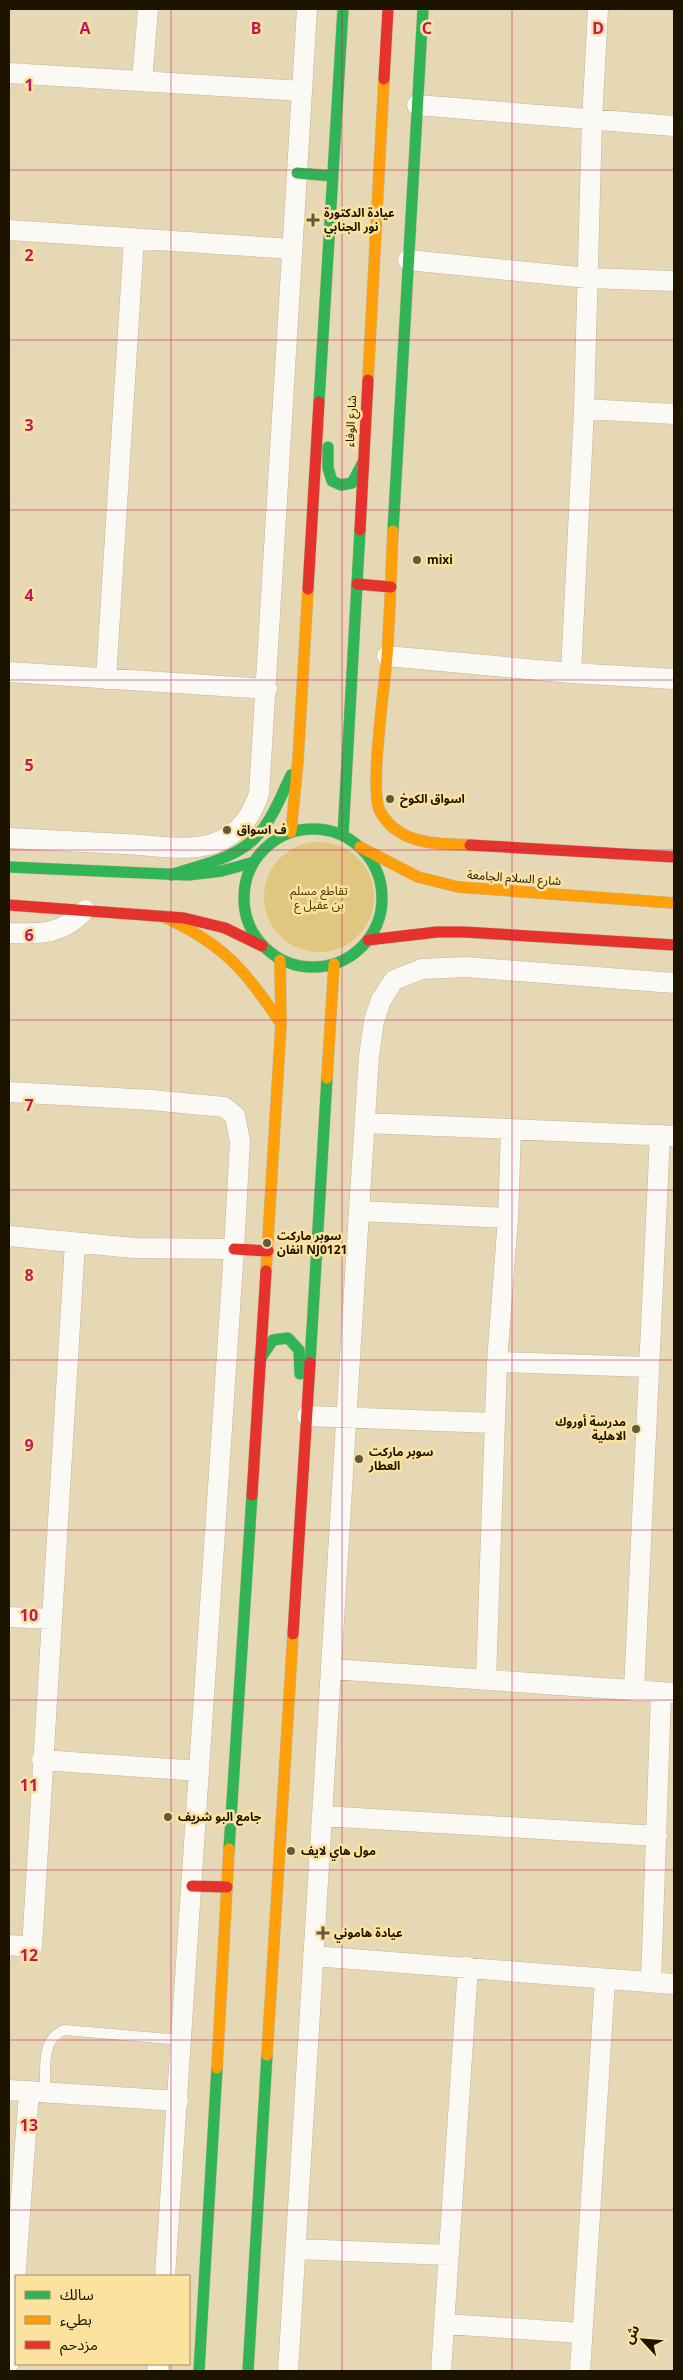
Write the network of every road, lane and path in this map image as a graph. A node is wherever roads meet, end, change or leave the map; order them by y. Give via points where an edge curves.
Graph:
1 (148, 9) edge
2 (307, 9) edge
3 (344, 9) edge
4 (388, 9) edge
5 (423, 9) edge
6 (598, 9) edge
7 (9, 73) edge
8 (142, 81) junction
9 (302, 91) junction
10 (417, 105) junction
11 (592, 120) junction
12 (674, 126) edge
13 (297, 173) junction
14 (333, 176) junction
15 (9, 230) edge
16 (134, 238) junction
17 (292, 249) junction
18 (408, 260) junction
19 (587, 278) junction
20 (674, 281) edge
21 (322, 358) junction
22 (332, 386) dead end
23 (584, 409) junction
24 (674, 414) edge
25 (330, 431) dead end
26 (362, 464) junction
27 (357, 584) junction
28 (390, 587) junction
29 (387, 656) junction
30 (9, 672) edge
31 (571, 673) junction
32 (106, 680) junction
33 (674, 680) edge
34 (267, 689) junction
35 (298, 760) junction
36 (291, 832) junction
37 (343, 835) junction
38 (9, 838) edge
39 (360, 847) junction
40 (674, 857) edge
41 (254, 862) junction
42 (9, 867) edge
43 (172, 875) junction
44 (670, 903) edge
45 (9, 905) edge
46 (85, 910) junction
47 (653, 915) dead end
48 (162, 916) junction
49 (652, 931) dead end
50 (9, 933) edge
51 (368, 940) junction
52 (661, 944) junction
53 (674, 945) edge
54 (262, 946) junction
55 (280, 960) junction
56 (334, 964) junction
57 (674, 983) edge
58 (281, 1024) junction
59 (9, 1092) edge
60 (366, 1123) junction
61 (511, 1129) junction
62 (667, 1136) edge
63 (359, 1211) junction
64 (508, 1218) junction
65 (9, 1236) edge
66 (665, 1238) edge
67 (75, 1243) junction
68 (234, 1249) junction
69 (268, 1250) junction
70 (260, 1359) junction
71 (497, 1362) junction
72 (648, 1368) junction
73 (307, 1416) junction
74 (348, 1418) junction
75 (494, 1423) junction
76 (305, 1455) junction
77 (9, 1617) edge
78 (52, 1620) junction
79 (332, 1669) junction
80 (486, 1679) junction
81 (634, 1692) junction
82 (668, 1693) edge
83 (42, 1760) junction
84 (199, 1771) junction
85 (322, 1816) junction
86 (657, 1836) junction
87 (192, 1886) junction
88 (226, 1887) junction
89 (9, 1945) edge
90 (313, 1956) junction
91 (468, 1967) junction
92 (605, 1980) junction
93 (651, 1982) junction
94 (674, 1984) edge
95 (182, 2040) junction
96 (9, 2090) edge
97 (37, 2091) junction
98 (178, 2101) junction
99 (296, 2249) junction
100 (449, 2255) junction
101 (18, 2275) edge
102 (165, 2275) edge
103 (15, 2305) edge
104 (445, 2324) junction
105 (582, 2333) junction
106 (9, 2363) edge
107 (199, 2371) edge
108 (248, 2371) edge
109 (288, 2371) edge
110 (442, 2371) edge
111 (580, 2371) edge

1 - 8 street
2 - 9 street
3 - 14 main road
4 - 26 main road, شارع الوفاء
5 - 10 main road
6 - 11 street
7 - 8 street
8 - 9 street
9 - 13 street
10 - 11 street
10 - 18 main road
11 - 12 street
11 - 19 street
13 - 14 main road
13 - 17 street
14 - 21 main road
15 - 16 street
16 - 17 street
16 - 32 street
17 - 34 street
18 - 19 street
18 - 28 main road
19 - 20 street
19 - 23 street
21 - 22 main road via 332,376
21 - 35 main road
23 - 24 street
23 - 31 street
25 - 26 main road via 328,468 332,481 341,485 352,483
26 - 27 main road, شارع الوفاء
27 - 28 main road
27 - 37 main road, شارع الوفاء
28 - 29 main road
29 - 31 street
29 - 40 main road via 376,778 379,810 398,832 428,843
30 - 32 street
31 - 33 street
32 - 34 street
34 - 38 street via 259,794 246,822 234,833 206,846 190,847
35 - 36 main road
35 - 43 main road via 254,839 231,854
36 - 37 main road via 326,830
36 - 41 main road via 270,844
37 - 39 main road
39 - 44 main road, شارع السلام الجامعة via 431,883
39 - 51 main road via 380,881 382,902 378,922
41 - 43 main road via 222,871
41 - 54 main road via 246,883 244,905 250,927
42 - 43 main road
44 - 47 main road
45 - 46 main road
46 - 48 main road
46 - 50 street via 77,920 57,931
48 - 54 main road via 205,922
48 - 58 main road via 192,928 219,945 242,967
49 - 52 main road
51 - 52 main road via 455,932
51 - 56 main road via 353,955
52 - 53 main road
54 - 55 main road
55 - 56 main road via 316,968
55 - 58 main road
56 - 73 main road
57 - 60 street via 465,967 422,970 394,980 381,1000 374,1021
58 - 69 main road
59 - 68 street via 224,1107 235,1116 240,1141
60 - 61 street
60 - 63 street
61 - 62 street
61 - 64 street
62 - 66 street
63 - 64 street
63 - 74 street
64 - 71 street
65 - 67 street
66 - 72 street
67 - 68 street via 134,1248
67 - 78 street
68 - 69 main road
68 - 84 street
69 - 70 main road
70 - 76 main road via 273,1340 282,1338 296,1343 302,1354 298,1432
70 - 88 main road
71 - 72 street
71 - 75 street
72 - 81 street
73 - 74 street
73 - 76 main road
74 - 75 street
74 - 79 street
75 - 80 street
76 - 108 main road
77 - 78 street
78 - 83 street
79 - 80 street
79 - 85 street
80 - 81 street
81 - 82 street
82 - 86 street
83 - 84 street
83 - 89 street via 32,1947
84 - 87 street
85 - 86 street
85 - 90 street
86 - 93 street
87 - 88 main road
87 - 95 street
88 - 107 main road
90 - 91 street
90 - 99 street
91 - 92 street
91 - 100 street
92 - 93 street
92 - 105 street
93 - 94 street
95 - 97 lane via 64,2030 49,2042
95 - 98 street
96 - 97 street
97 - 98 street
97 - 101 street
98 - 102 street
99 - 100 street
99 - 109 street
100 - 104 street
103 - 106 street
104 - 105 street
104 - 110 street
105 - 111 street

